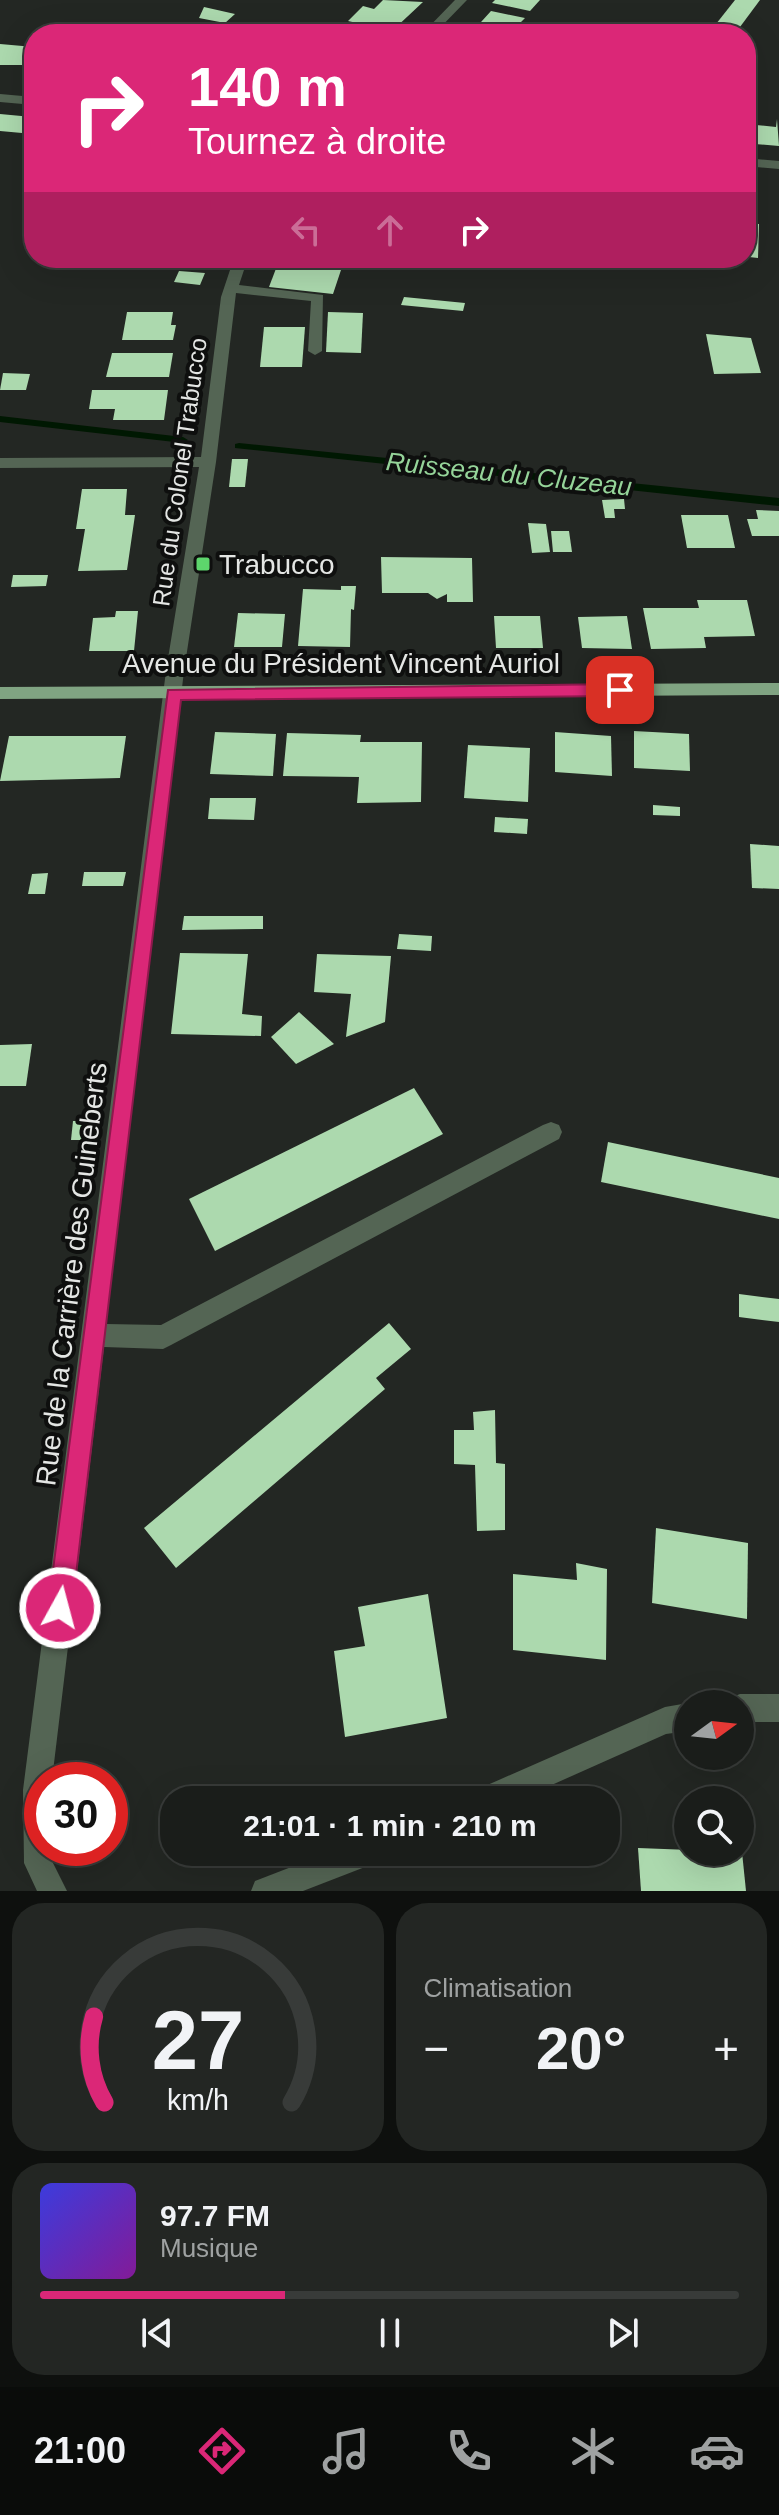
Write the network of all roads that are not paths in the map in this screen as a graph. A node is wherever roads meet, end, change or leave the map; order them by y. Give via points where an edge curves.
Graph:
1 (461, 0) edge
2 (438, 24) edge
3 (0, 98) edge
4 (24, 100) edge
5 (756, 163) edge
6 (779, 165) edge
7 (238, 268) edge
8 (231, 288) junction
9 (315, 351) dead end
10 (208, 462) junction
11 (0, 463) edge
12 (779, 689) edge
13 (0, 693) edge
14 (173, 694) junction
15 (551, 1132) dead end
16 (94, 1335) junction
17 (754, 1708) edge
18 (779, 1708) edge
19 (674, 1719) edge
20 (518, 1786) edge
21 (331, 1866) edge
22 (53, 1891) edge
23 (265, 1891) edge

1 - 2 street
3 - 4 street
5 - 6 street
7 - 8 street, Rue du Colonel Trabucco
8 - 9 street via 318,298
8 - 10 street, Rue du Colonel Trabucco
10 - 11 street
10 - 14 street, Rue du Colonel Trabucco
12 - 14 main road, Avenue du Président Vincent Auriol
13 - 14 main road, Avenue du Président Vincent Auriol
14 - 16 street, Rue de la Carrière des Guineberts
15 - 16 street via 163,1337
16 - 22 street, Rue de la Carrière des Guineberts via 37,1790 38,1863
17 - 18 street
19 - 20 street
21 - 23 street

